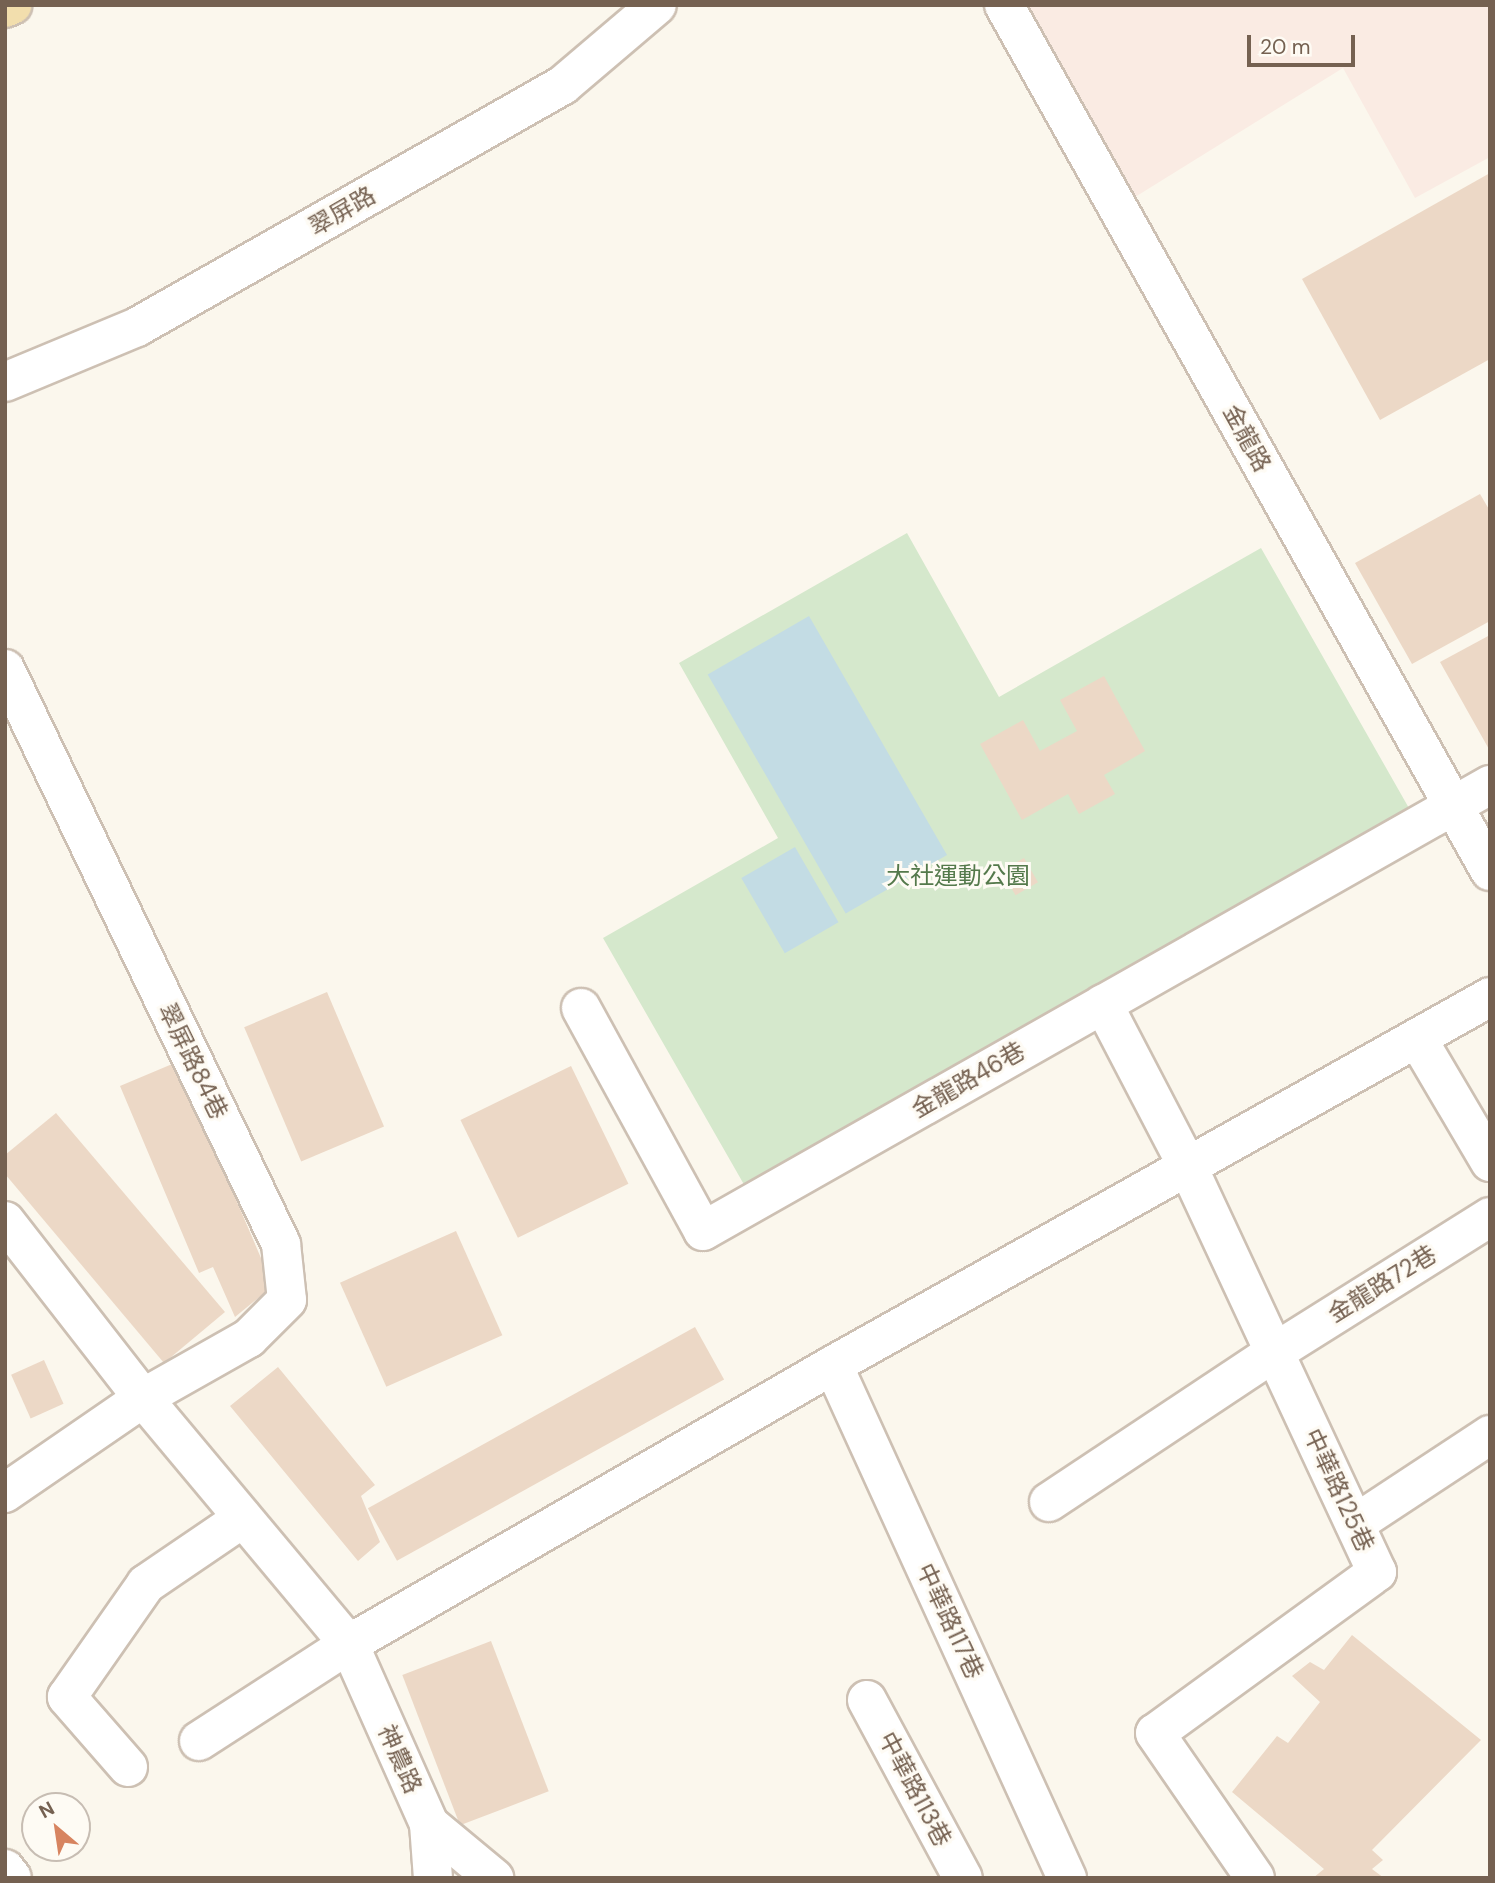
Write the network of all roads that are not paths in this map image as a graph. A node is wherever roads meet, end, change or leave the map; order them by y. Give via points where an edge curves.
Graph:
1 (12, 5) edge
2 (657, 5) edge
3 (1004, 5) edge
4 (5, 8) edge
5 (5, 382) edge
6 (5, 669) edge
7 (1490, 785) edge
8 (1453, 805) junction
9 (1490, 871) edge
10 (1490, 998) edge
11 (1103, 1004) junction
12 (582, 1008) dead end
13 (1417, 1038) junction
14 (1490, 1162) edge
15 (1188, 1167) junction
16 (1490, 1217) edge
17 (5, 1221) edge
18 (1275, 1352) junction
19 (833, 1365) junction
20 (143, 1398) junction
21 (1490, 1435) edge
22 (5, 1493) edge
23 (1049, 1502) dead end
24 (243, 1518) junction
25 (1355, 1524) junction
26 (349, 1644) junction
27 (867, 1700) dead end
28 (199, 1741) dead end
29 (128, 1767) dead end
30 (429, 1824) junction
31 (5, 1869) edge
32 (12, 1878) edge
33 (433, 1878) edge
34 (494, 1878) edge
35 (963, 1878) edge
36 (1068, 1878) edge
37 (1255, 1878) edge

1 - 4 main road
2 - 5 street, 翠屏路 via 563,85 137,327
3 - 8 street, 金龍路
6 - 20 street, 翠屏路84巷 via 281,1244 287,1300 248,1338
7 - 8 street, 金龍路46巷
8 - 9 street, 金龍路
8 - 11 street, 金龍路46巷
10 - 13 street
11 - 12 street, 金龍路46巷 via 704,1231
11 - 15 street, 中華路125巷
13 - 14 street
13 - 15 street
15 - 18 street, 中華路125巷
15 - 19 street
16 - 18 street, 金龍路72巷
17 - 20 street
18 - 23 street, 金龍路72巷
18 - 25 street, 中華路125巷
19 - 26 street
19 - 36 street, 中華路117巷
20 - 22 street
20 - 24 street
21 - 25 street
24 - 26 street
24 - 29 street via 146,1584 67,1697
25 - 37 street, 中華路125巷 via 1377,1572 1155,1733
26 - 28 street
26 - 30 street, 神農路
27 - 35 street, 中華路113巷
30 - 33 street, 神農路
30 - 34 street
31 - 32 street

